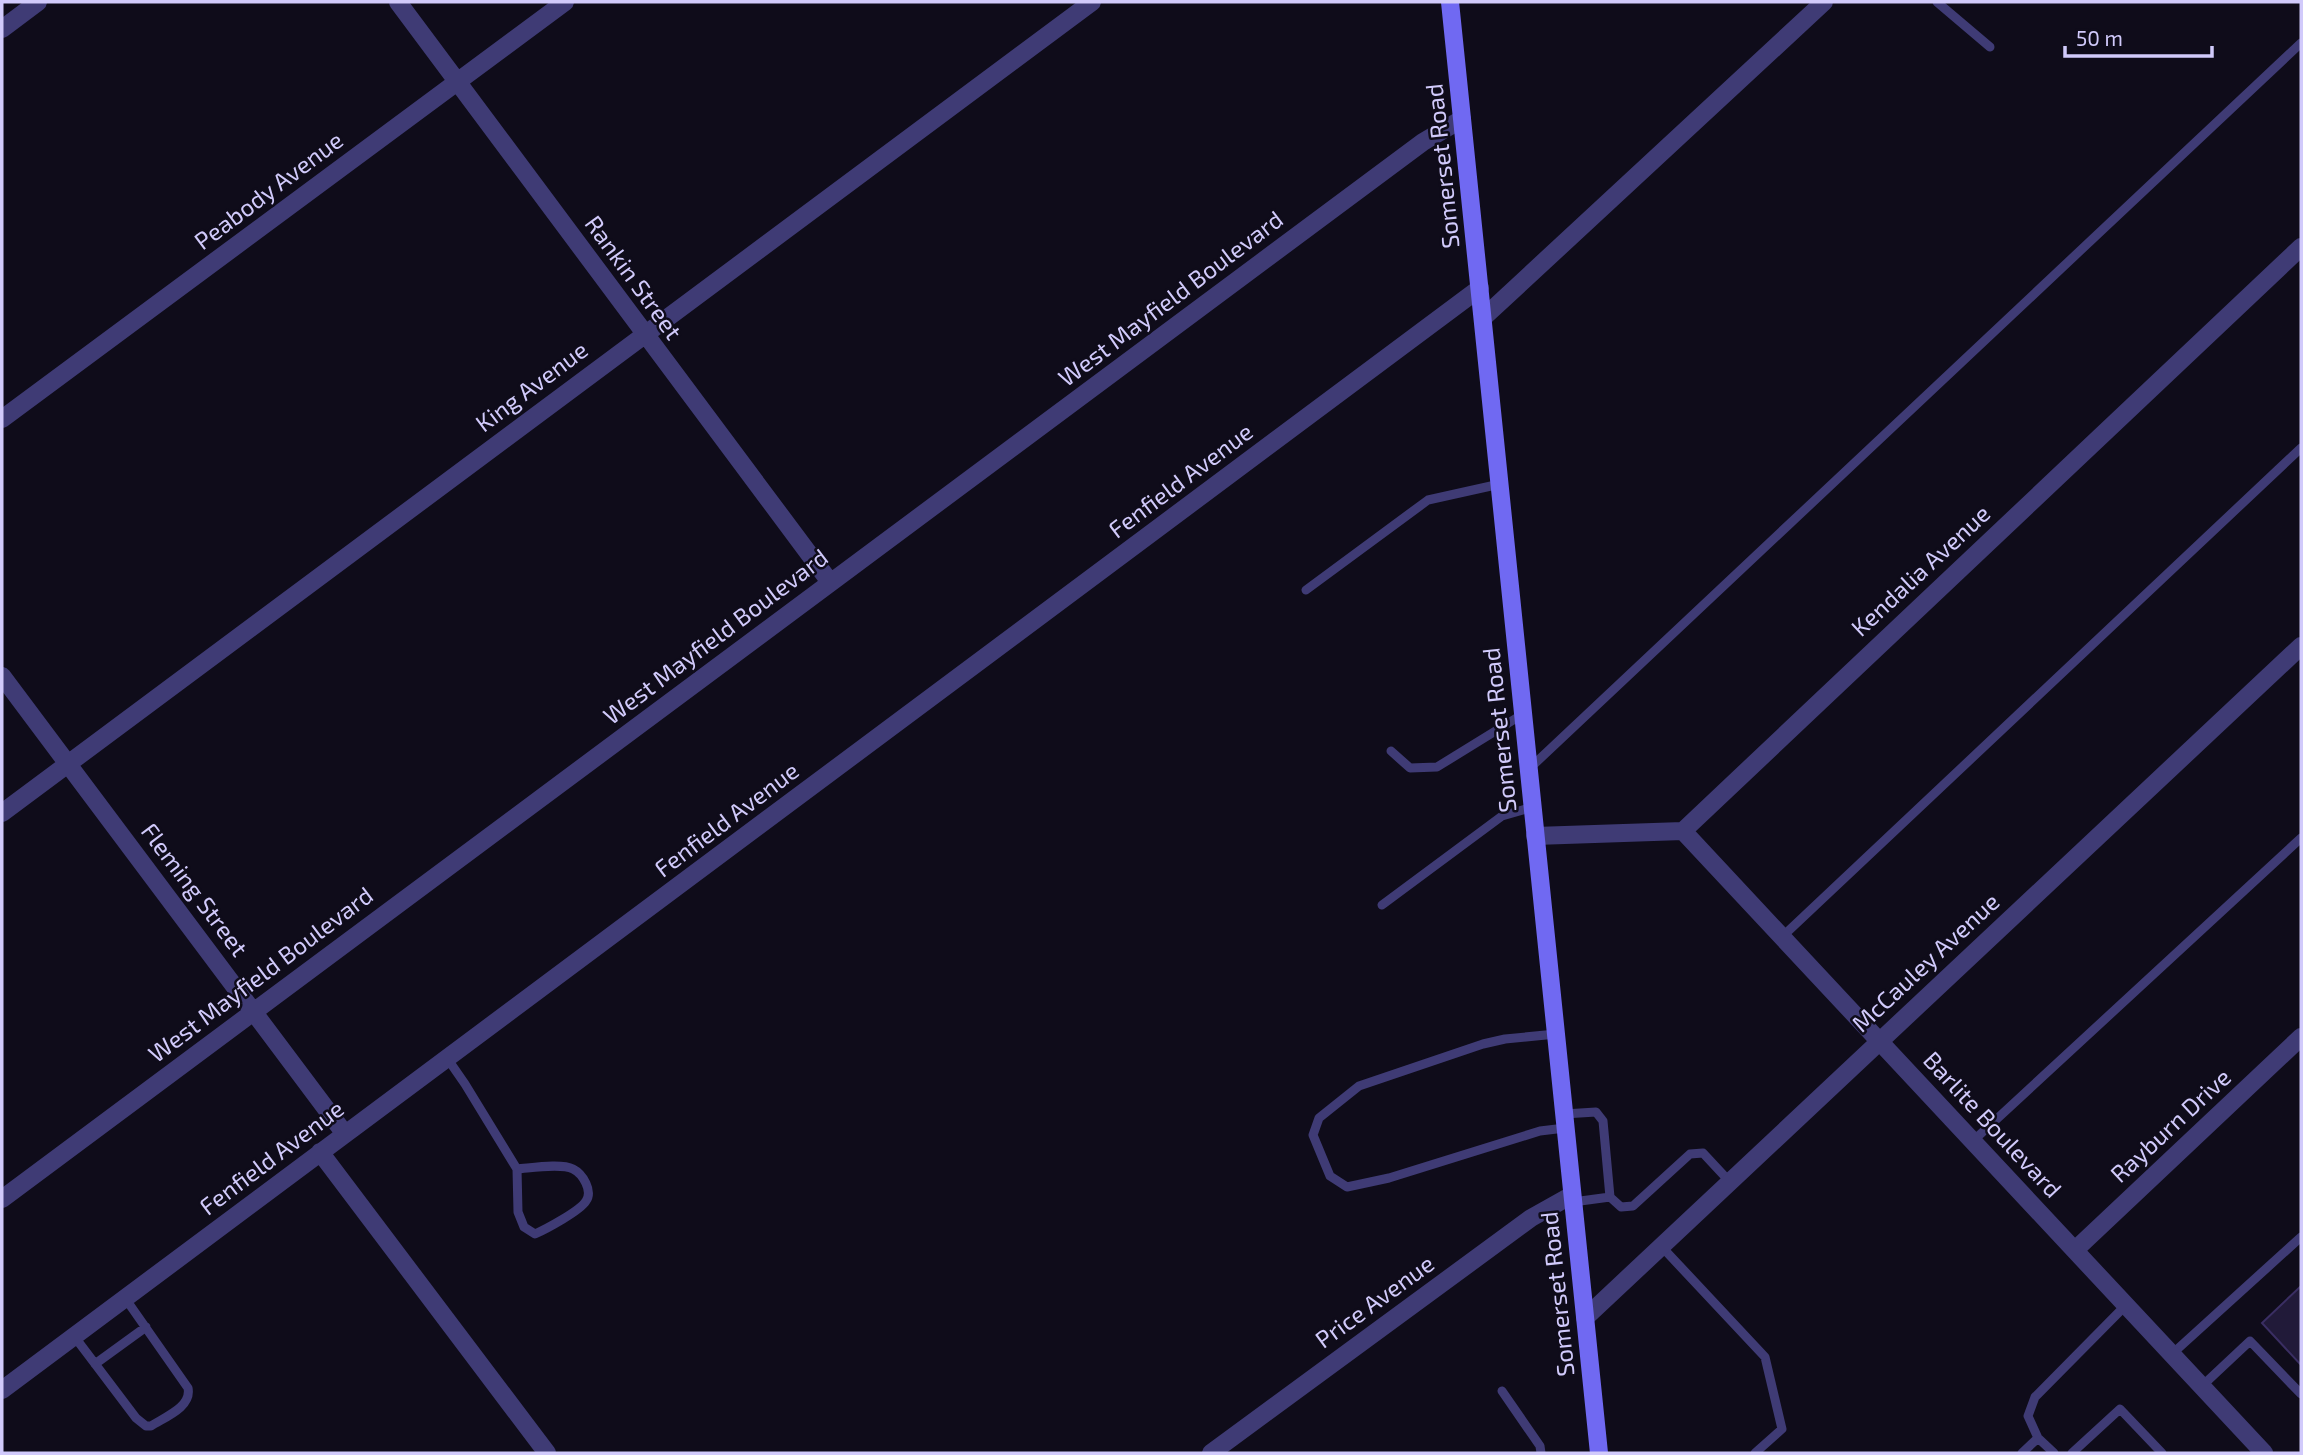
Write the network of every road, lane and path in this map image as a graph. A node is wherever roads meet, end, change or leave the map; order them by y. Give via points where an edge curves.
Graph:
1 (38, 2) edge
2 (398, 2) edge
3 (565, 2) edge
4 (1091, 2) edge
5 (1450, 2) edge
6 (1824, 2) edge
7 (1937, 2) edge
8 (2, 29) edge
9 (2301, 43) edge
10 (1990, 47) dead end
11 (458, 82) junction
12 (1462, 120) junction
13 (2301, 247) edge
14 (1480, 288) junction
15 (1483, 318) junction
16 (644, 334) junction
17 (2, 419) edge
18 (2301, 448) edge
19 (1500, 484) junction
20 (830, 582) junction
21 (1306, 590) dead end
22 (2301, 646) edge
23 (2, 676) edge
24 (1523, 714) junction
25 (1391, 751) dead end
26 (68, 763) junction
27 (1529, 769) junction
28 (1533, 807) junction
29 (2, 813) edge
30 (1683, 831) junction
31 (1535, 836) junction
32 (2301, 838) edge
33 (1382, 905) dead end
34 (1783, 936) junction
35 (254, 1010) junction
36 (1556, 1034) junction
37 (2301, 1037) edge
38 (1880, 1040) junction
39 (447, 1058) junction
40 (1564, 1121) junction
41 (345, 1134) junction
42 (1974, 1140) junction
43 (320, 1153) junction
44 (517, 1169) junction
45 (1730, 1182) junction
46 (1610, 1198) junction
47 (2, 1199) edge
48 (1572, 1199) junction
49 (2301, 1237) edge
50 (1661, 1246) junction
51 (2075, 1250) junction
52 (125, 1297) junction
53 (2126, 1305) junction
54 (1585, 1318) junction
55 (146, 1327) junction
56 (74, 1336) junction
57 (2172, 1354) junction
58 (95, 1364) junction
59 (2202, 1386) junction
60 (2, 1390) edge
61 (1502, 1391) dead end
62 (2301, 1394) edge
63 (2038, 1438) junction
64 (547, 1453) edge
65 (1211, 1453) edge
66 (1541, 1453) edge
67 (1599, 1453) edge
68 (1755, 1453) edge
69 (2022, 1453) edge
70 (2054, 1453) edge
71 (2072, 1453) edge
72 (2162, 1453) edge
73 (2264, 1453) edge

1 - 8 street
2 - 11 street, Rankin Street
3 - 11 street, Peabody Avenue
4 - 16 street, King Avenue
5 - 12 main road, Somerset Road
6 - 15 street
7 - 10 lane
9 - 27 lane
11 - 16 street, Rankin Street
11 - 17 street, Peabody Avenue
12 - 14 main road, Somerset Road
12 - 20 street, West Mayfield Boulevard via 1423,142
13 - 30 street, Kendalia Avenue
14 - 15 main road, Somerset Road
14 - 39 street, Fenfield Avenue
15 - 19 main road, Somerset Road
16 - 20 street, Rankin Street
16 - 26 street, King Avenue
18 - 34 lane
19 - 21 lane via 1428,500
19 - 24 main road, Somerset Road
20 - 35 street, West Mayfield Boulevard
22 - 38 street, McCauley Avenue
23 - 26 street, Fleming Street
24 - 25 lane via 1437,767 1410,768
24 - 27 main road, Somerset Road
26 - 29 street, King Avenue
26 - 35 street, Fleming Street
27 - 28 main road, Somerset Road
28 - 31 main road, Somerset Road
28 - 33 lane via 1502,816
30 - 31 street
30 - 34 street, Barlite Boulevard
31 - 36 main road, Somerset Road
32 - 42 lane
34 - 38 street, Barlite Boulevard
35 - 41 street, Fleming Street
35 - 47 street, West Mayfield Boulevard
36 - 40 main road, Somerset Road
36 - 40 lane via 1483,1044 1359,1086 1319,1118 1313,1135 1330,1177 1347,1187 1389,1178
37 - 51 street, Rayburn Drive
38 - 42 street, Barlite Boulevard
38 - 45 street, McCauley Avenue
39 - 41 street, Fenfield Avenue
39 - 44 lane
40 - 46 lane via 1596,1112 1603,1121
40 - 48 main road, Somerset Road
41 - 43 street, Fenfield Avenue
42 - 51 street, Barlite Boulevard
43 - 52 street, Fenfield Avenue
43 - 64 street
44 - 44 lane via 572,1168 584,1179 589,1193 586,1202 535,1234 524,1227 518,1212
45 - 46 lane via 1703,1153 1690,1154 1633,1206 1620,1206
45 - 50 street, McCauley Avenue
46 - 48 lane
48 - 54 main road, Somerset Road
48 - 65 street, Price Avenue via 1531,1218
49 - 57 lane
50 - 54 street, McCauley Avenue
50 - 68 lane via 1765,1357 1782,1429
51 - 53 street, Barlite Boulevard
52 - 55 lane
52 - 56 street, Fenfield Avenue
53 - 57 street, Barlite Boulevard
53 - 63 lane via 2035,1397 2028,1416
54 - 67 main road, Somerset Road
55 - 58 lane
55 - 58 lane via 188,1388 185,1404 146,1426
56 - 58 lane
56 - 60 street, Fenfield Avenue
57 - 59 street, Barlite Boulevard
59 - 62 lane via 2250,1341
59 - 73 street, Barlite Boulevard
61 - 66 lane
63 - 69 lane
63 - 70 lane
71 - 72 lane via 2120,1409

